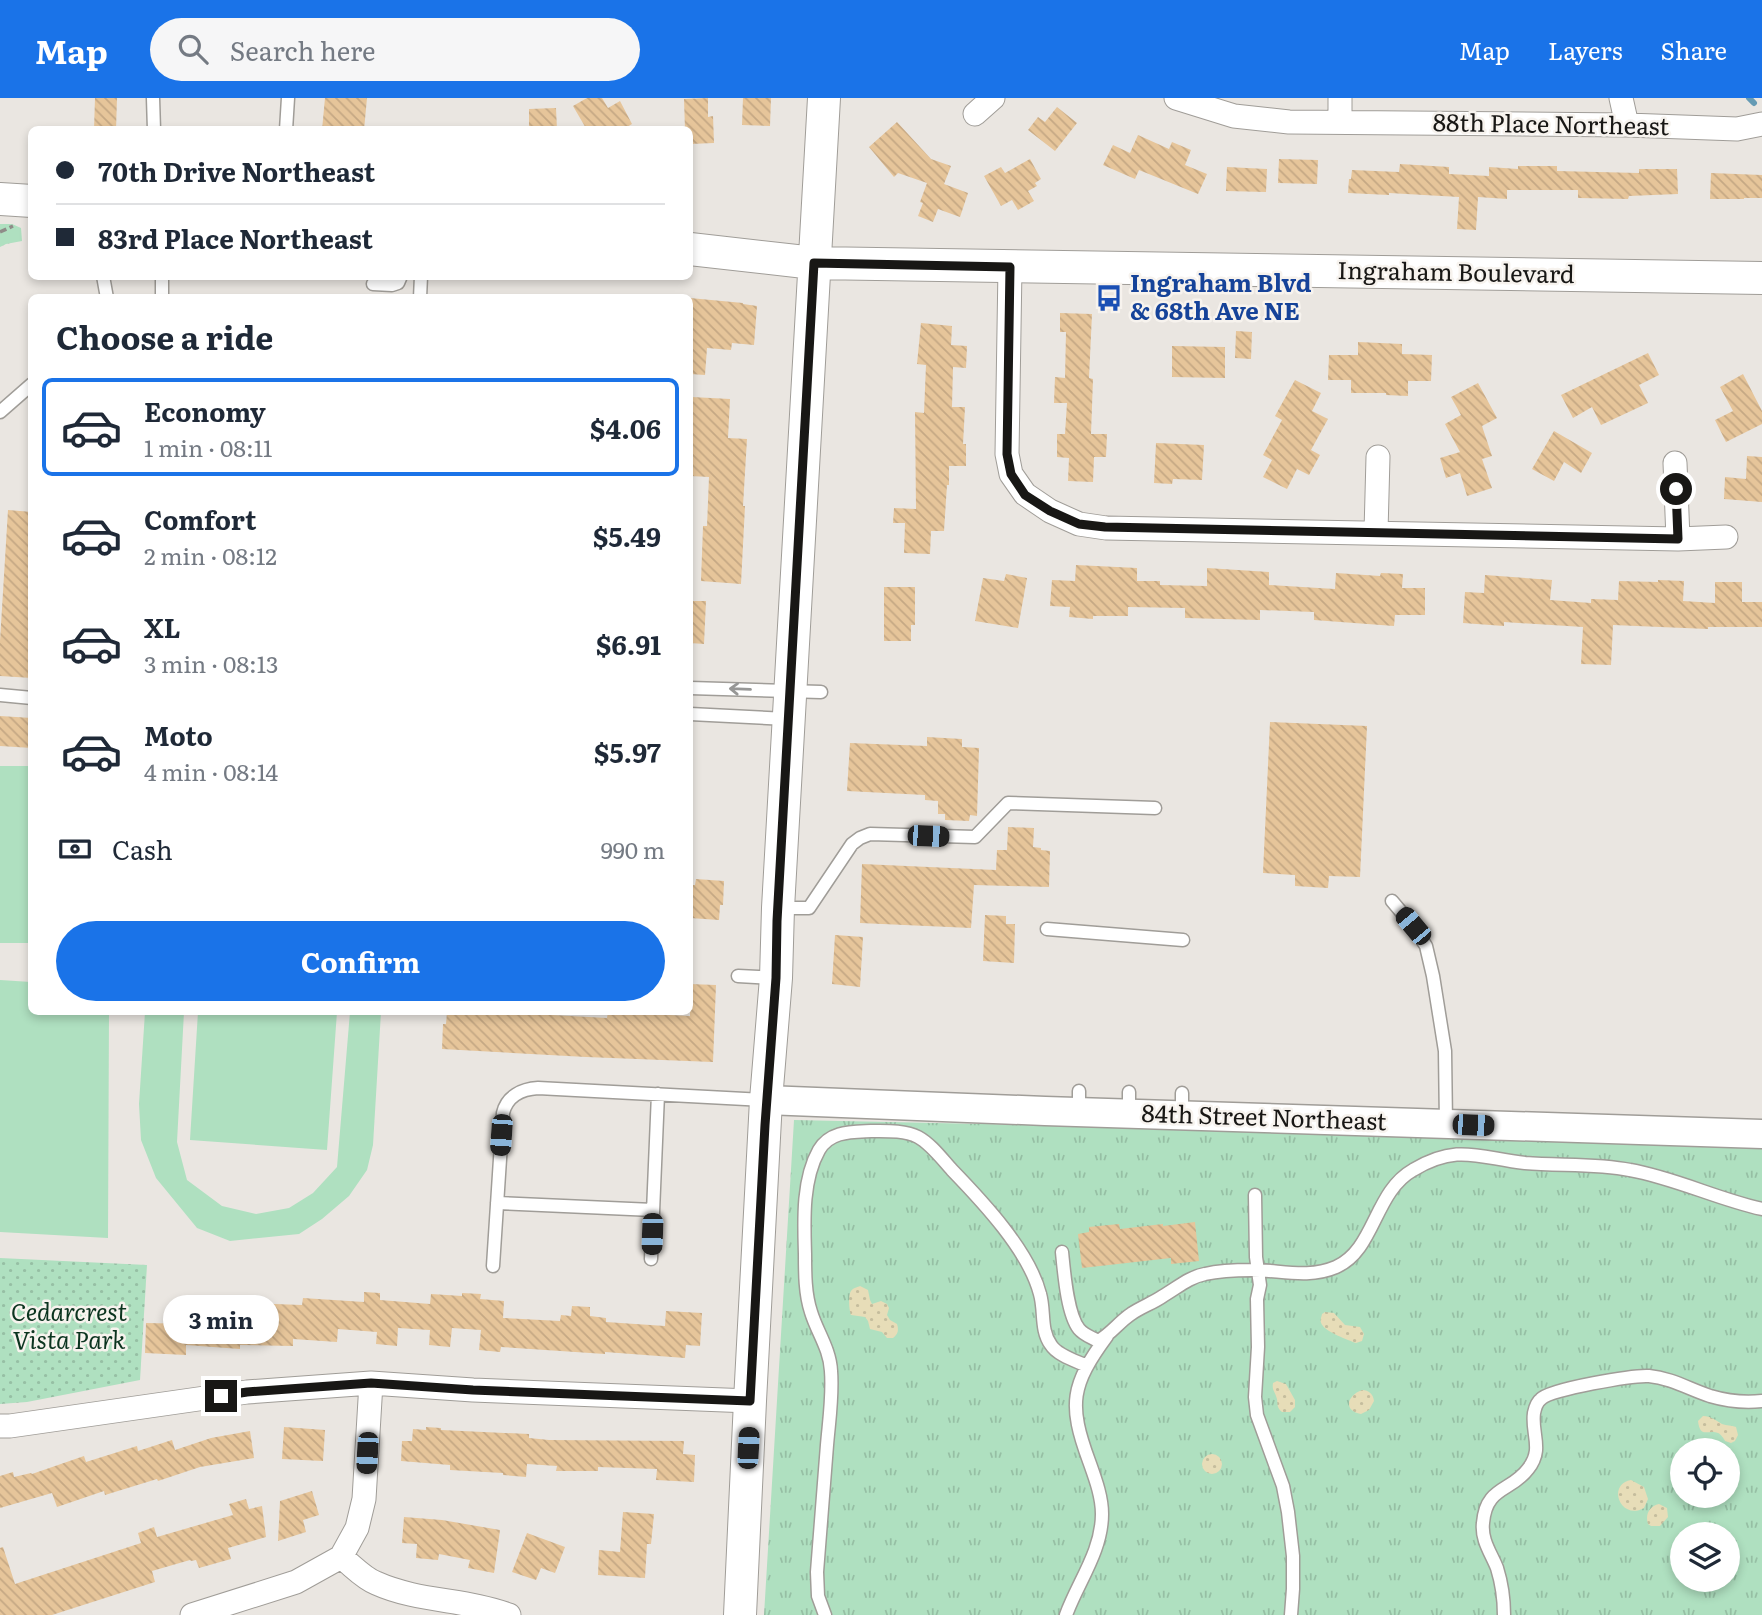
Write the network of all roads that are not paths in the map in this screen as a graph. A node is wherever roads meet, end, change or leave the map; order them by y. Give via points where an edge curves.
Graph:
1 (153, 98) edge
2 (288, 98) edge
3 (824, 98) edge
4 (993, 98) edge
5 (1175, 98) edge
6 (1340, 98) edge
7 (1621, 98) edge
8 (975, 114) dead end
9 (1340, 121) junction
10 (1762, 124) edge
11 (1627, 125) junction
12 (155, 126) edge
13 (286, 126) edge
14 (0, 199) edge
15 (28, 201) edge
16 (693, 249) edge
17 (814, 263) junction
18 (1010, 267) junction
19 (1762, 278) edge
20 (399, 280) edge
21 (373, 284) dead end
22 (28, 388) edge
23 (0, 412) edge
24 (1378, 457) dead end
25 (1675, 463) dead end
26 (1376, 532) junction
27 (1726, 537) dead end
28 (1678, 539) junction
29 (693, 688) edge
30 (0, 695) edge
31 (28, 698) edge
32 (800, 701) junction
33 (693, 714) edge
34 (1155, 808) dead end
35 (1392, 901) dead end
36 (778, 908) junction
37 (1047, 929) dead end
38 (1183, 940) dead end
39 (738, 976) dead end
40 (776, 978) junction
41 (658, 1094) junction
42 (766, 1100) junction
43 (1447, 1124) junction
44 (1762, 1134) edge
45 (1255, 1195) dead end
46 (497, 1203) junction
47 (1762, 1209) edge
48 (653, 1210) junction
49 (1062, 1252) dead end
50 (651, 1259) dead end
51 (493, 1266) dead end
52 (1258, 1270) junction
53 (1107, 1336) junction
54 (1087, 1366) junction
55 (371, 1383) junction
56 (750, 1401) junction
57 (1762, 1401) edge
58 (0, 1426) edge
59 (341, 1557) junction
60 (192, 1615) edge
61 (509, 1615) edge
62 (740, 1615) edge
63 (825, 1615) edge
64 (1066, 1615) edge
65 (1290, 1615) edge
66 (1504, 1615) edge

1 - 12 lane
2 - 13 lane
3 - 17 main road
4 - 8 street
5 - 9 street, 88th Place Northeast via 1234,116
6 - 9 street
7 - 11 street
9 - 11 street, 88th Place Northeast
10 - 11 street, 88th Place Northeast via 1737,129
14 - 15 main road
16 - 17 main road, Ingraham Boulevard
17 - 18 main road, Ingraham Boulevard
17 - 32 main road
18 - 19 main road, Ingraham Boulevard
18 - 26 street via 1007,454 1011,474 1025,495 1079,524 1105,527
20 - 21 lane via 392,285
22 - 23 lane
24 - 26 street
25 - 28 street
26 - 28 street
27 - 28 street
32 -> 29 lane
30 - 31 lane
32 - 33 lane
32 - 36 main road
34 - 36 lane via 1008,803 975,837 870,834 852,844 809,908
35 - 43 lane via 1426,946 1445,1051
36 - 40 main road
37 - 38 lane
39 - 40 lane
40 - 42 main road
41 - 42 lane
41 - 46 lane via 538,1088 513,1096 504,1106
41 - 48 lane
42 - 43 street, 84th Street Northeast via 1064,1109 1182,1104 1264,1122
42 - 56 main road
43 - 44 street, 84th Street Northeast
45 - 52 lane
46 - 48 lane
46 - 51 lane
47 - 52 lane via 1633,1170 1521,1163 1464,1153 1409,1171 1384,1200 1356,1253 1346,1262 1303,1274
48 - 50 lane
49 - 53 lane via 1077,1327 1098,1341
52 - 53 lane via 1192,1278 1131,1314
52 - 65 lane via 1255,1397 1288,1512 1293,1556
53 - 54 lane
54 - 63 lane via 1053,1349 1046,1337 1040,1294 1024,1260 1001,1224 932,1149 917,1137 897,1132 829,1138 812,1170 804,1216 807,1295 831,1372 817,1572
54 - 64 lane via 1079,1383 1075,1413 1097,1486 1101,1527
55 - 56 street
55 - 58 street via 247,1392
55 - 59 street via 364,1499 357,1528
56 - 62 main road
57 - 66 lane via 1727,1400 1643,1376 1571,1387 1541,1398 1534,1409 1535,1458 1523,1475 1495,1492 1482,1526 1501,1581
59 - 60 street via 296,1582
59 - 61 street via 374,1583

